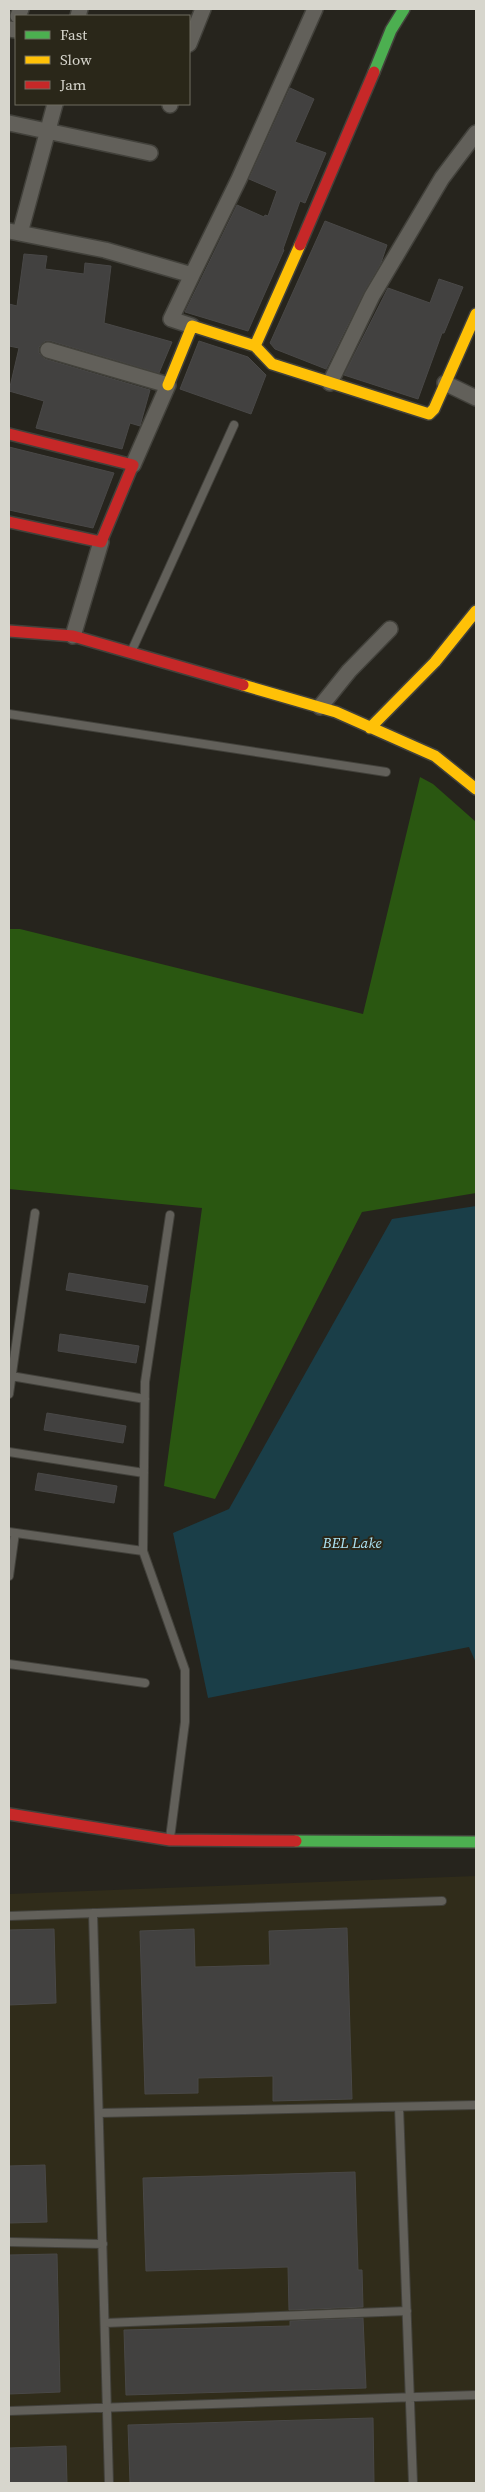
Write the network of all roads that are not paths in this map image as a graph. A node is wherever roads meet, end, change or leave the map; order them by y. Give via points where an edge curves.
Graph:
1 (203, 9) edge
2 (315, 9) edge
3 (404, 9) edge
4 (190, 42) edge
5 (55, 105) edge
6 (9, 122) edge
7 (48, 131) junction
8 (476, 133) edge
9 (150, 153) dead end
10 (14, 232) edge
11 (192, 275) junction
12 (475, 321) edge
13 (192, 326) junction
14 (255, 346) junction
15 (48, 350) dead end
16 (330, 383) junction
17 (444, 383) junction
18 (168, 385) junction
19 (476, 398) edge
20 (234, 425) dead end
21 (9, 434) edge
22 (133, 465) junction
23 (9, 522) edge
24 (102, 542) junction
25 (476, 611) edge
26 (390, 629) dead end
27 (9, 631) edge
28 (73, 636) junction
29 (131, 652) junction
30 (320, 707) junction
31 (9, 714) edge
32 (370, 728) junction
33 (386, 772) dead end
34 (476, 789) edge
35 (34, 1213) dead end
36 (170, 1215) dead end
37 (11, 1376) junction
38 (9, 1394) edge
39 (145, 1399) junction
40 (9, 1452) edge
41 (144, 1472) junction
42 (12, 1532) edge
43 (143, 1551) junction
44 (9, 1576) edge
45 (9, 1664) edge
46 (145, 1684) dead end
47 (9, 1814) edge
48 (170, 1840) junction
49 (476, 1842) edge
50 (442, 1901) dead end
51 (93, 1913) junction
52 (9, 1916) edge
53 (476, 2105) edge
54 (399, 2107) junction
55 (99, 2113) junction
56 (9, 2242) edge
57 (103, 2244) junction
58 (407, 2311) junction
59 (105, 2323) junction
60 (476, 2395) edge
61 (410, 2397) junction
62 (107, 2408) junction
63 (9, 2411) edge
64 (109, 2483) edge
65 (413, 2483) edge

1 - 4 street
2 - 11 street
3 - 14 street via 391,30 337,163
5 - 7 street
6 - 7 street
7 - 9 street
7 - 10 street
8 - 16 street via 442,178 372,296
10 - 11 street via 105,250
11 - 13 street via 171,319
12 - 17 street
13 - 14 street
13 - 18 street
14 - 16 street via 272,364
15 - 18 street
16 - 17 street via 414,412 429,414
17 - 19 street
18 - 22 street
20 - 29 lane
21 - 22 street
22 - 24 street
23 - 24 street
24 - 28 street
25 - 32 street via 435,662
26 - 30 street
27 - 28 street
28 - 29 street
29 - 30 street
30 - 32 street
31 - 33 lane
32 - 34 street via 435,756
35 - 37 lane
36 - 39 lane
37 - 38 lane
37 - 39 lane
39 - 41 lane
40 - 41 lane
41 - 43 lane
42 - 43 lane
42 - 44 lane
43 - 48 lane via 185,1670 185,1722
45 - 46 lane
47 - 48 street
48 - 49 street
50 - 51 lane
51 - 52 lane
51 - 55 lane
53 - 54 lane
54 - 55 lane
54 - 58 lane
55 - 57 lane
56 - 57 lane
57 - 59 lane
58 - 59 lane
58 - 61 lane
59 - 62 lane
60 - 61 lane
61 - 62 lane
61 - 65 lane
62 - 63 lane
62 - 64 lane

